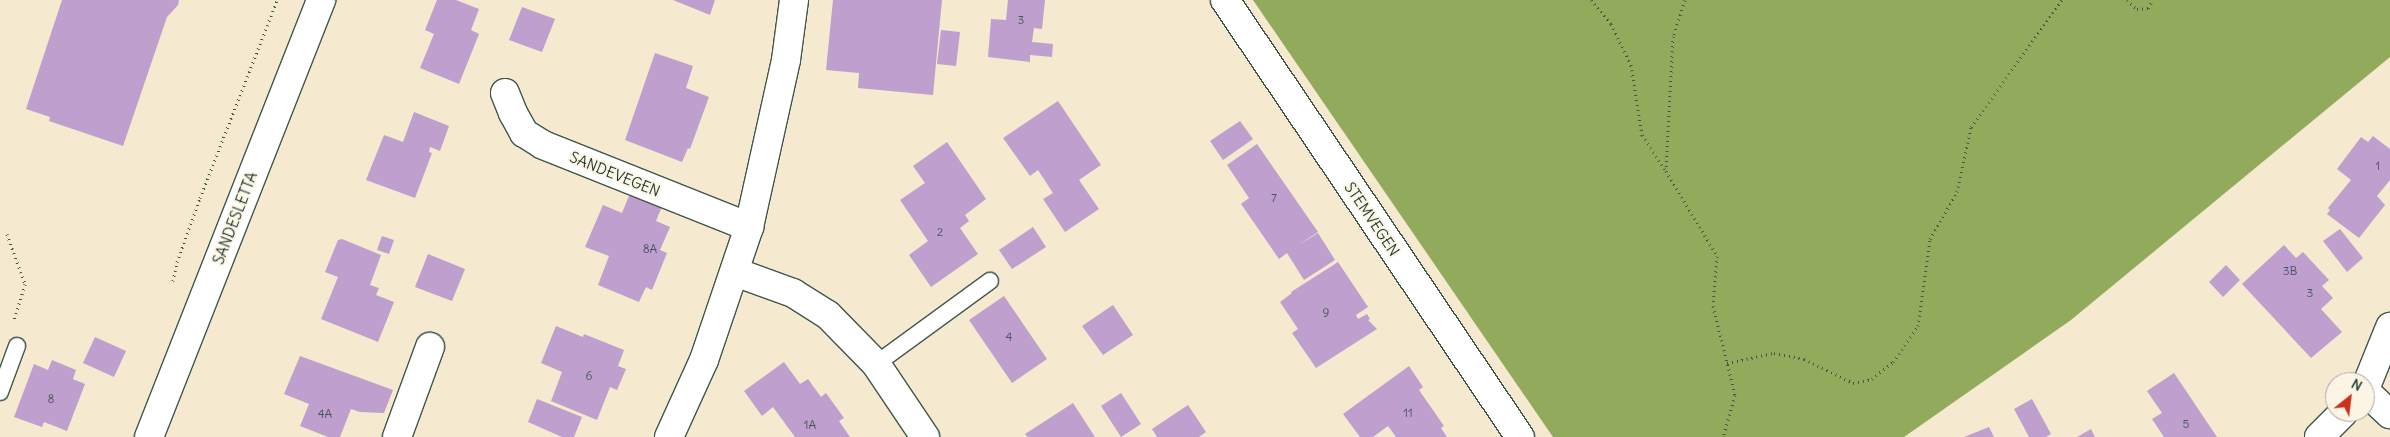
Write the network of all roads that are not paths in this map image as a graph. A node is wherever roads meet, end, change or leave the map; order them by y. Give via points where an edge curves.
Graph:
1 (321, 0) edge
2 (794, 0) edge
3 (1225, 0) edge
4 (505, 93) dead end
5 (749, 227) junction
6 (735, 272) junction
7 (990, 281) dead end
8 (2390, 327) edge
9 (17, 346) road end
10 (430, 346) dead end
11 (876, 364) junction
12 (2372, 372) edge
13 (0, 392) edge
14 (2375, 400) edge
15 (2390, 414) edge
16 (2334, 422) edge
17 (149, 437) edge
18 (397, 437) edge
19 (669, 437) edge
20 (925, 437) edge
21 (1520, 437) edge
22 (2319, 437) edge

1 - 17 street, SANDESLETTA
2 - 5 street via 786,60
3 - 21 street, STEMVEGEN
4 - 5 street, SANDEVEGEN via 524,133 543,145
5 - 6 street
6 - 11 street via 794,293 828,315
6 - 19 street via 704,360
7 - 11 lane
8 - 12 street
9 - 13 lane
10 - 18 street
11 - 20 street
14 - 15 street
16 - 22 street

